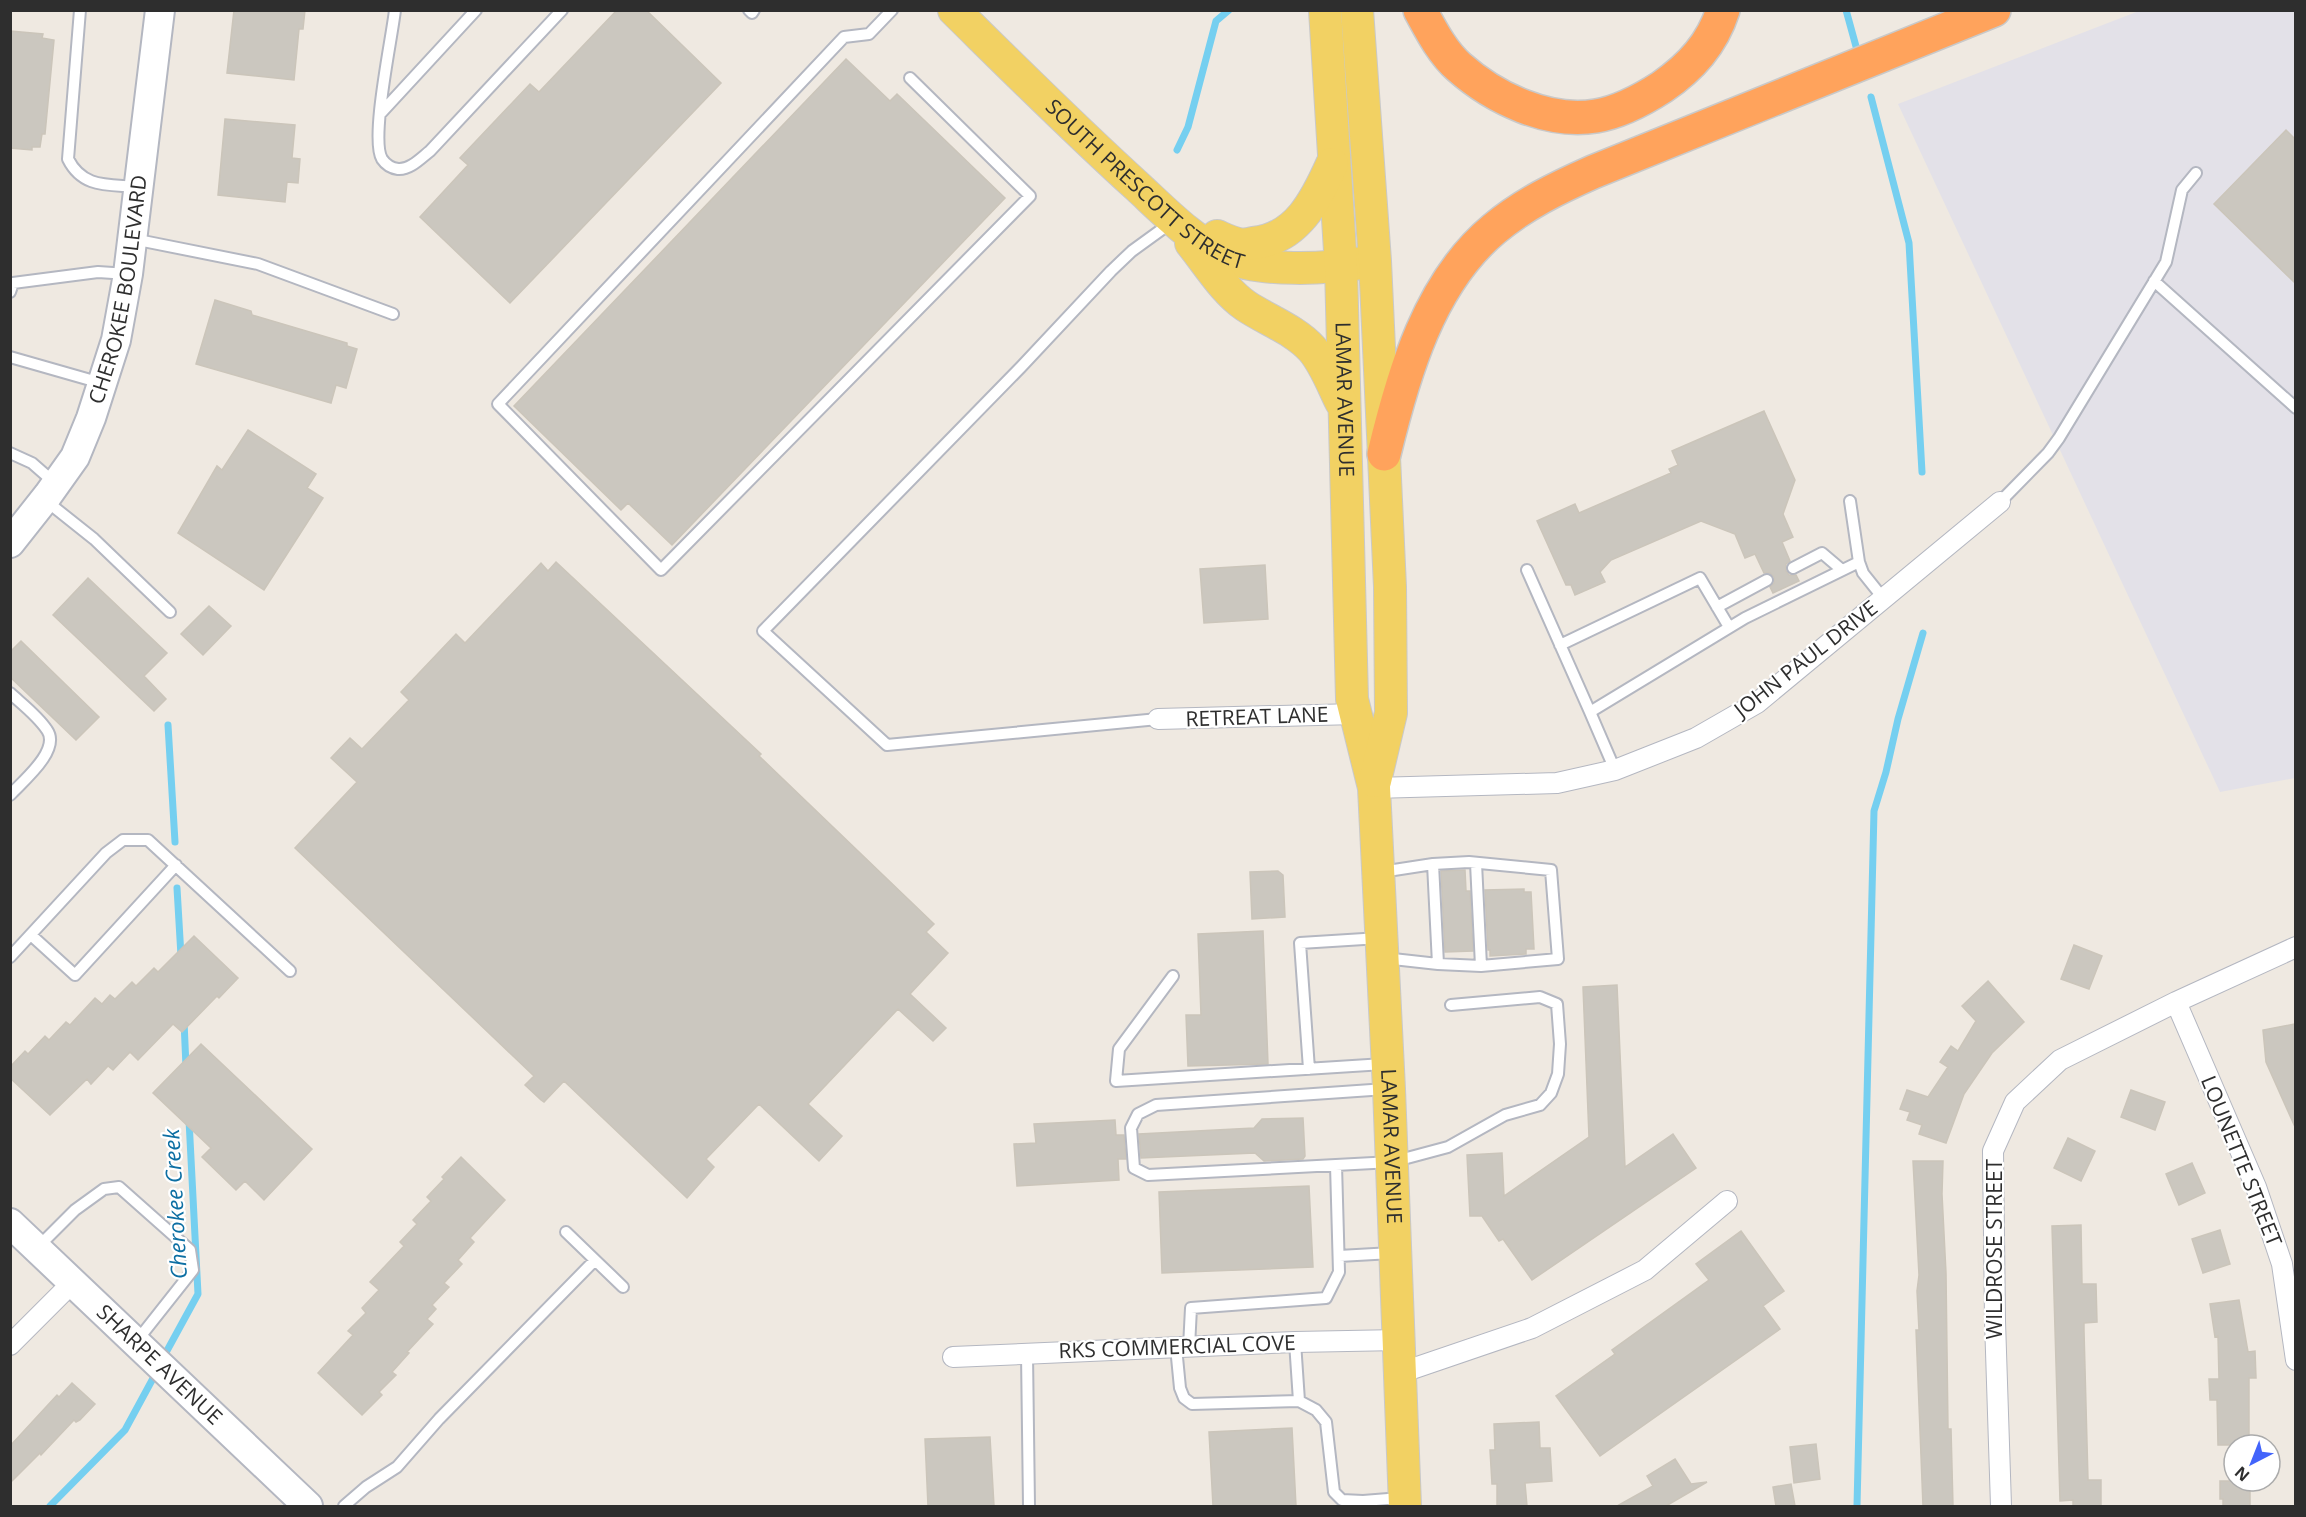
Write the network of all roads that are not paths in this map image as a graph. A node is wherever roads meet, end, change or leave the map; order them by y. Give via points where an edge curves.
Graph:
1 (80, 10) edge
2 (160, 10) edge
3 (476, 10) edge
4 (562, 10) edge
5 (749, 10) edge
6 (754, 10) edge
7 (892, 10) edge
8 (954, 10) edge
9 (1325, 10) edge
10 (1357, 10) edge
11 (1420, 10) edge
12 (1723, 10) edge
13 (1994, 10) edge
14 (396, 11) edge
15 (910, 78) dead end
16 (380, 114) junction
17 (1334, 160) junction
18 (2196, 173) dead end
19 (139, 187) junction
20 (1175, 220) junction
21 (132, 239) junction
22 (1375, 261) junction
23 (1341, 267) junction
24 (128, 274) junction
25 (2154, 281) junction
26 (10, 292) edge
27 (393, 314) dead end
28 (10, 357) edge
29 (102, 383) junction
30 (2295, 408) edge
31 (1344, 409) junction
32 (10, 453) edge
33 (1384, 454) junction
34 (50, 492) junction
35 (1850, 501) dead end
36 (2000, 501) joint
37 (10, 543) edge
38 (1859, 562) junction
39 (1793, 568) dead end
40 (1527, 570) dead end
41 (1842, 570) junction
42 (1767, 580) dead end
43 (1883, 598) junction
44 (1717, 607) junction
45 (171, 612) dead end
46 (1730, 627) junction
47 (1560, 645) junction
48 (10, 693) edge
49 (1590, 712) junction
50 (1356, 714) junction
51 (1158, 719) joint
52 (1615, 770) junction
53 (1374, 788) junction
54 (10, 795) edge
55 (1476, 863) junction
56 (1433, 864) junction
57 (176, 865) junction
58 (1378, 873) junction
59 (31, 935) junction
60 (2295, 947) edge
61 (1382, 948) junction
62 (10, 957) edge
63 (1438, 964) junction
64 (1480, 966) junction
65 (290, 971) dead end
66 (1173, 976) dead end
67 (2176, 1002) junction
68 (1451, 1005) dead end
69 (1309, 1069) junction
70 (1389, 1077) junction
71 (1392, 1162) junction
72 (1336, 1165) junction
73 (1727, 1201) dead end
74 (10, 1223) edge
75 (566, 1232) dead end
76 (38, 1248) junction
77 (1396, 1253) junction
78 (1338, 1256) junction
79 (595, 1260) junction
80 (73, 1282) junction
81 (623, 1287) dead end
82 (1400, 1340) junction
83 (1295, 1342) junction
84 (10, 1345) edge
85 (1183, 1347) junction
86 (142, 1348) junction
87 (1027, 1354) junction
88 (953, 1357) dead end
89 (2295, 1360) edge
90 (1400, 1373) junction
91 (1299, 1401) junction
92 (1405, 1502) edge
93 (306, 1506) edge
94 (344, 1506) edge
95 (1029, 1506) edge
96 (2001, 1506) edge

1 - 19 lane via 68,159 81,178
2 - 19 street, CHEROKEE BOULEVARD
3 - 16 lane
4 - 16 lane via 430,151 409,167 388,166 381,158
5 - 6 lane
7 - 15 lane via 869,34 844,37 498,404 661,570 1030,196
8 - 20 main road, SOUTH PRESCOTT STREET
9 - 17 main road, LAMAR AVENUE
10 - 22 main road, LAMAR AVENUE
11 - 12 highway via 1458,66 1505,98 1562,117 1595,117 1649,96 1693,63 1709,43
13 - 33 highway via 1593,172 1519,210 1470,252 1443,290 1396,405
14 - 16 lane
17 - 20 main road via 1319,195 1302,219 1266,242 1239,244
17 - 23 main road, LAMAR AVENUE
18 - 25 lane via 2182,190 2166,262
19 - 21 street, CHEROKEE BOULEVARD
20 - 23 main road, SOUTH PRESCOTT STREET via 1228,258 1271,267
20 - 31 main road via 1221,282 1244,304 1311,348
20 - 51 lane via 1111,271 763,631 887,745
21 - 24 street, CHEROKEE BOULEVARD
21 - 27 lane via 258,264
22 - 23 main road, SOUTH PRESCOTT STREET
22 - 33 main road, LAMAR AVENUE
23 - 31 main road, LAMAR AVENUE
24 - 26 lane via 98,272 13,283
24 - 29 street, CHEROKEE BOULEVARD via 116,340
25 - 30 lane
25 - 36 lane via 2059,438
28 - 29 lane
29 - 34 street, CHEROKEE BOULEVARD via 75,457
31 - 50 main road, LAMAR AVENUE via 1352,699
32 - 34 lane via 32,463
33 - 53 main road, LAMAR AVENUE via 1391,713
34 - 37 street, CHEROKEE BOULEVARD
34 - 45 lane
35 - 38 lane
36 - 43 street, JOHN PAUL DRIVE
38 - 41 lane
38 - 43 lane
39 - 41 lane via 1822,553
40 - 47 lane
41 - 46 lane
42 - 44 lane
43 - 52 street, JOHN PAUL DRIVE via 1757,703 1696,738
44 - 46 lane
44 - 47 lane via 1700,578
46 - 49 lane
47 - 49 lane
48 - 54 lane via 49,731 51,746
49 - 52 lane
50 - 51 street, RETREAT LANE
50 - 53 main road, LAMAR AVENUE
52 - 53 street, JOHN PAUL DRIVE via 1557,783
53 - 58 main road, LAMAR AVENUE
55 - 56 lane
55 - 64 lane via 1473,930
55 - 64 lane via 1551,870 1558,959
56 - 58 lane
56 - 63 lane via 1441,933
57 - 59 lane via 148,840 123,840 106,853
57 - 59 lane via 75,975
57 - 65 lane
58 - 61 main road, LAMAR AVENUE
59 - 62 lane
60 - 67 street, WILDROSE STREET
61 - 63 lane
61 - 69 lane via 1300,943
61 - 70 main road, LAMAR AVENUE
63 - 64 lane
66 - 69 lane via 1119,1049 1116,1082
67 - 89 street, LOUNETTE STREET via 2256,1187 2282,1264
67 - 96 street, WILDROSE STREET via 2060,1060 2014,1102 1993,1151
68 - 71 lane via 1540,997 1557,1004 1558,1074 1551,1093 1540,1105 1505,1115 1448,1147
69 - 70 lane
70 - 71 main road, LAMAR AVENUE
70 - 72 lane via 1156,1105 1138,1114 1131,1128 1134,1168 1148,1175
71 - 72 lane
71 - 77 main road, LAMAR AVENUE
72 - 78 lane
73 - 90 street via 1645,1270 1532,1328
74 - 76 street, SHARPE AVENUE
75 - 79 lane
76 - 80 street, SHARPE AVENUE
76 - 86 lane via 75,1210 104,1188 119,1187 190,1250 193,1270
77 - 78 lane
77 - 82 main road, LAMAR AVENUE
78 - 85 lane via 1339,1272 1326,1298 1191,1308
79 - 81 lane
79 - 94 lane via 397,1467
80 - 84 street
80 - 86 street, SHARPE AVENUE
82 - 83 street, RKS COMMERCIAL COVE
82 - 90 main road, LAMAR AVENUE
83 - 85 street, RKS COMMERCIAL COVE
83 - 91 lane
85 - 87 street, RKS COMMERCIAL COVE
85 - 91 lane via 1180,1388 1192,1404
86 - 93 street, SHARPE AVENUE
87 - 88 street, RKS COMMERCIAL COVE
87 - 95 lane
90 - 92 main road, LAMAR AVENUE
91 - 92 lane via 1316,1410 1326,1422 1334,1492 1342,1500

